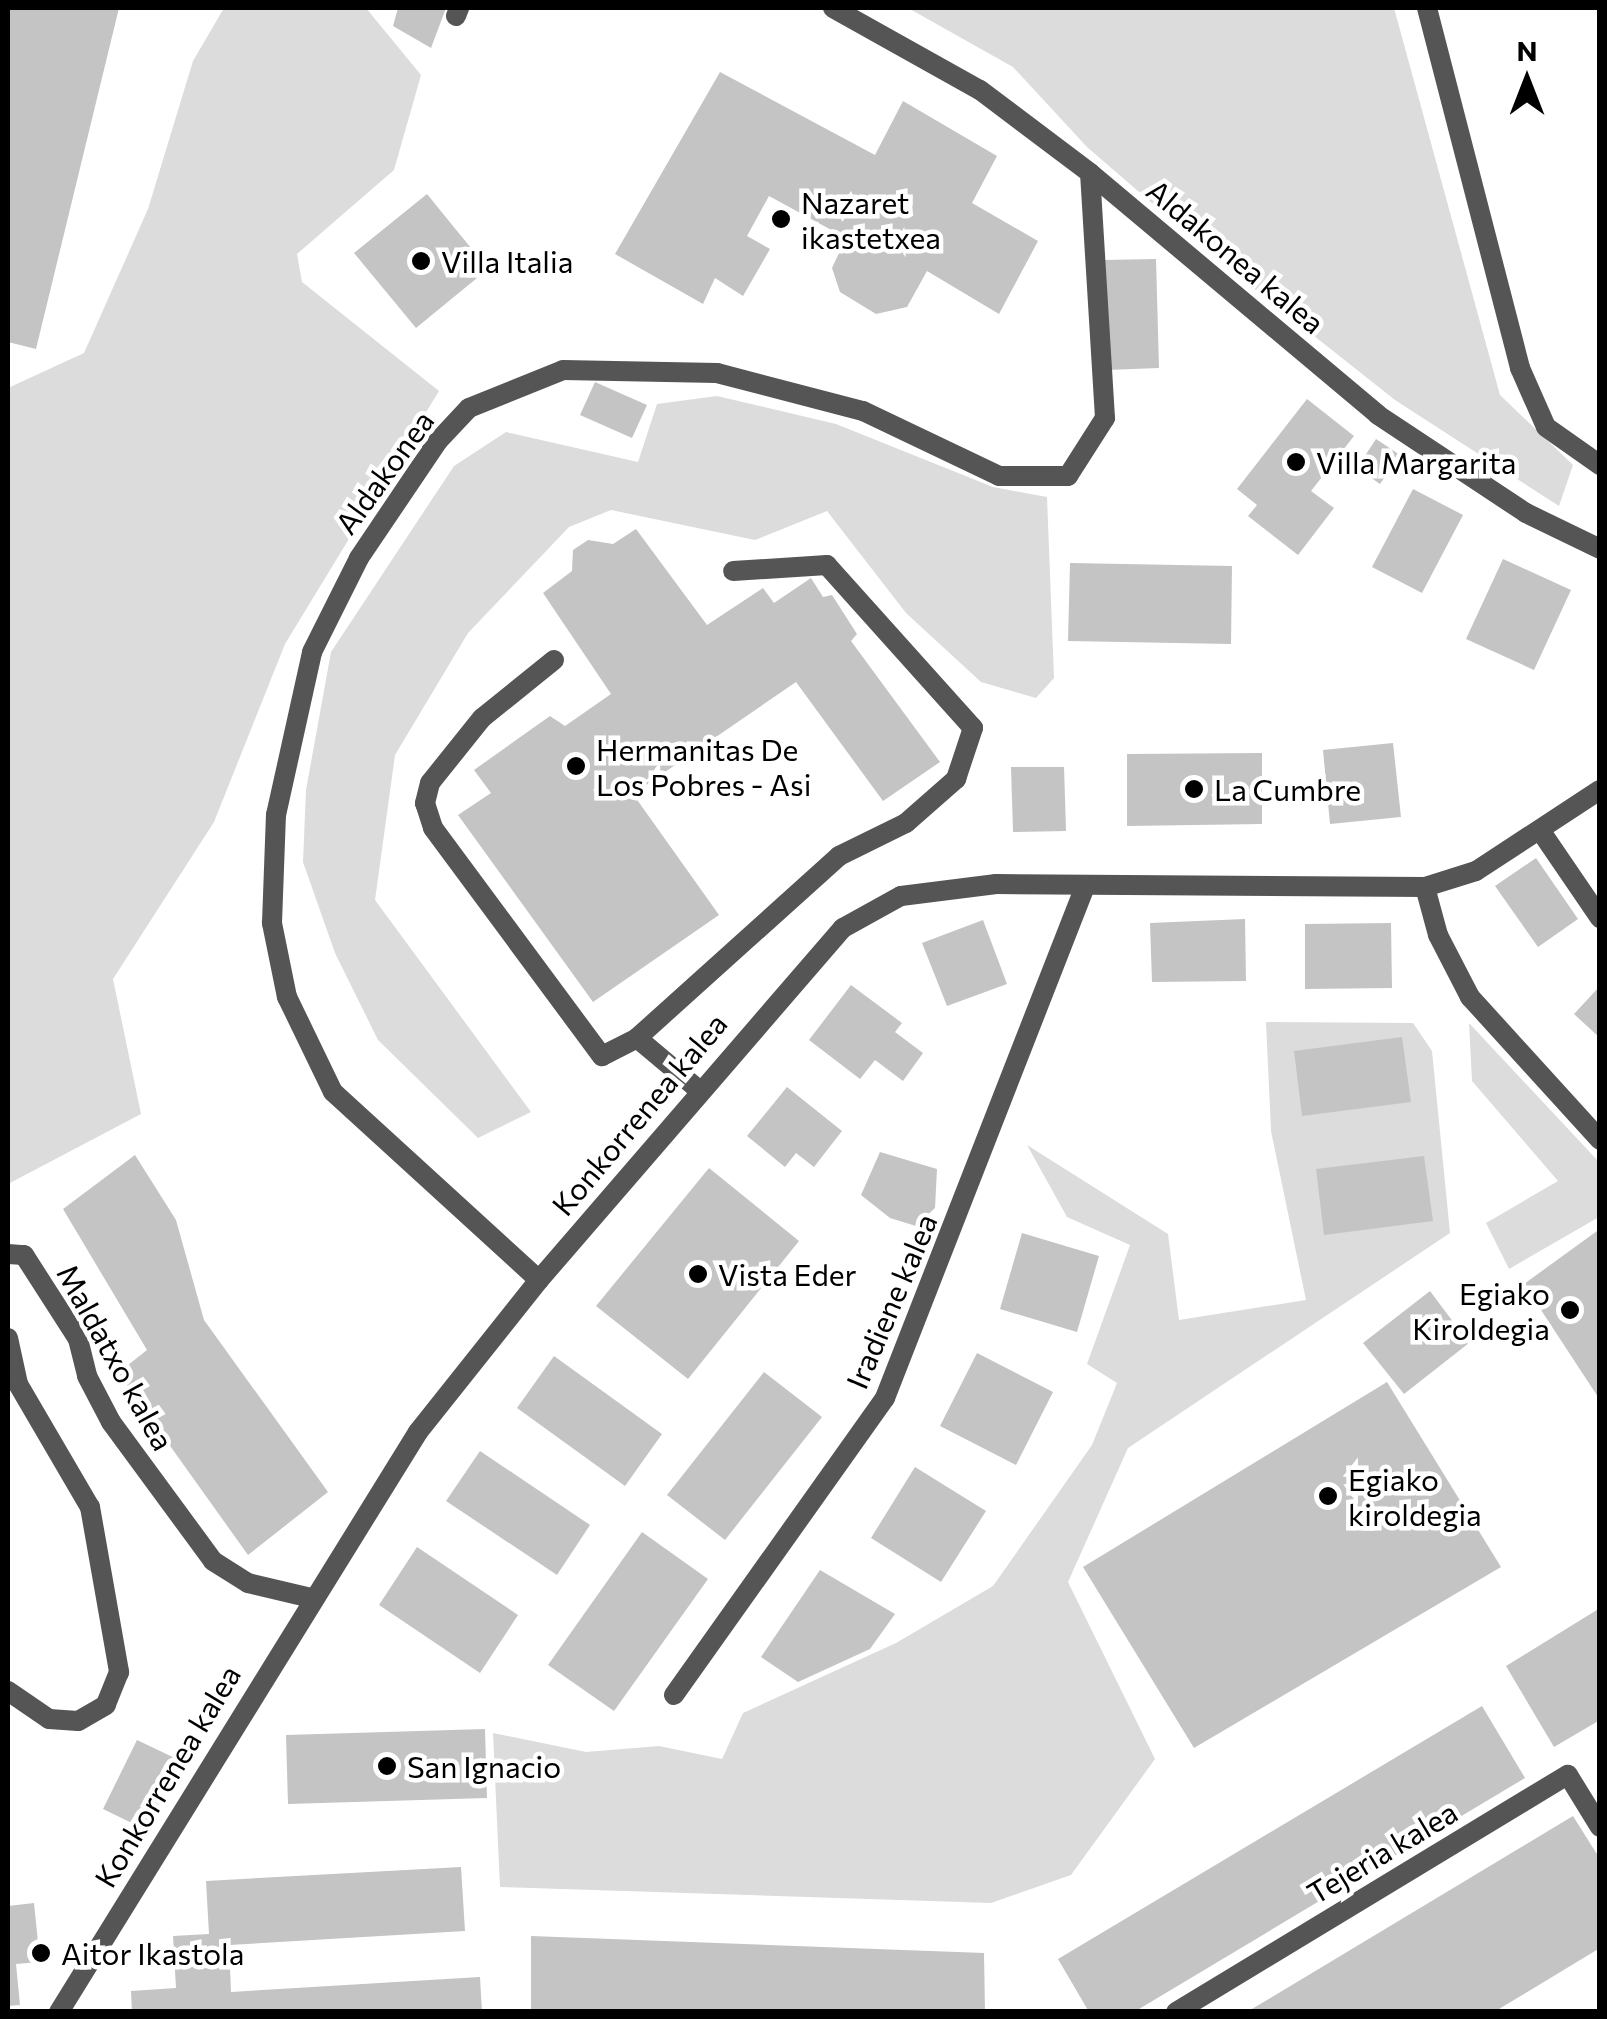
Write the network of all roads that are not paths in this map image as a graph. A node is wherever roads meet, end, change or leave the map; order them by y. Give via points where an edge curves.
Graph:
1 (833, 8) edge
2 (1427, 8) edge
3 (1090, 172) junction
4 (1600, 464) edge
5 (1600, 549) edge
6 (733, 572) dead end
7 (554, 660) dead end
8 (1600, 790) edge
9 (1542, 833) junction
10 (1426, 888) junction
11 (1084, 889) junction
12 (1600, 918) edge
13 (637, 1038) junction
14 (699, 1090) junction
15 (1600, 1140) edge
16 (8, 1254) edge
17 (539, 1280) junction
18 (8, 1338) edge
19 (311, 1598) junction
20 (8, 1691) edge
21 (674, 1696) dead end
22 (1600, 1827) edge
23 (59, 2012) edge
24 (1176, 2012) edge

1 - 3 street, Aldakonea kalea via 980,90
2 - 4 street via 1520,368 1546,428
3 - 5 street, Aldakonea kalea via 1378,415 1526,513
3 - 17 street, Aldakonea via 1105,418 1068,476 999,476 863,411 718,373 563,370 469,408 438,441 359,558 312,652 276,815 272,923 287,997 334,1092
6 - 13 street via 827,565 973,728 956,779 906,823 838,856
7 - 13 street via 482,718 430,784 425,803 433,828 602,1056
8 - 9 street, Konkorrenea kalea
9 - 10 street, Konkorrenea kalea via 1476,871
9 - 12 street
10 - 11 street, Konkorrenea kalea
10 - 15 street via 1438,935 1470,997
11 - 14 street, Konkorrenea kalea via 996,884 900,896 843,928
11 - 21 street, Iradiene kalea via 885,1398
13 - 14 street
14 - 17 street, Konkorrenea kalea
16 - 19 street, Maldatxo kalea via 24,1255 78,1339 87,1376 111,1422 213,1561 248,1582
17 - 19 street, Konkorrenea kalea via 418,1432
18 - 20 street via 18,1384 90,1507 118,1672 106,1705 78,1720 49,1719
19 - 23 street, Konkorrenea kalea
22 - 24 street, Tejeria kalea via 1568,1775

